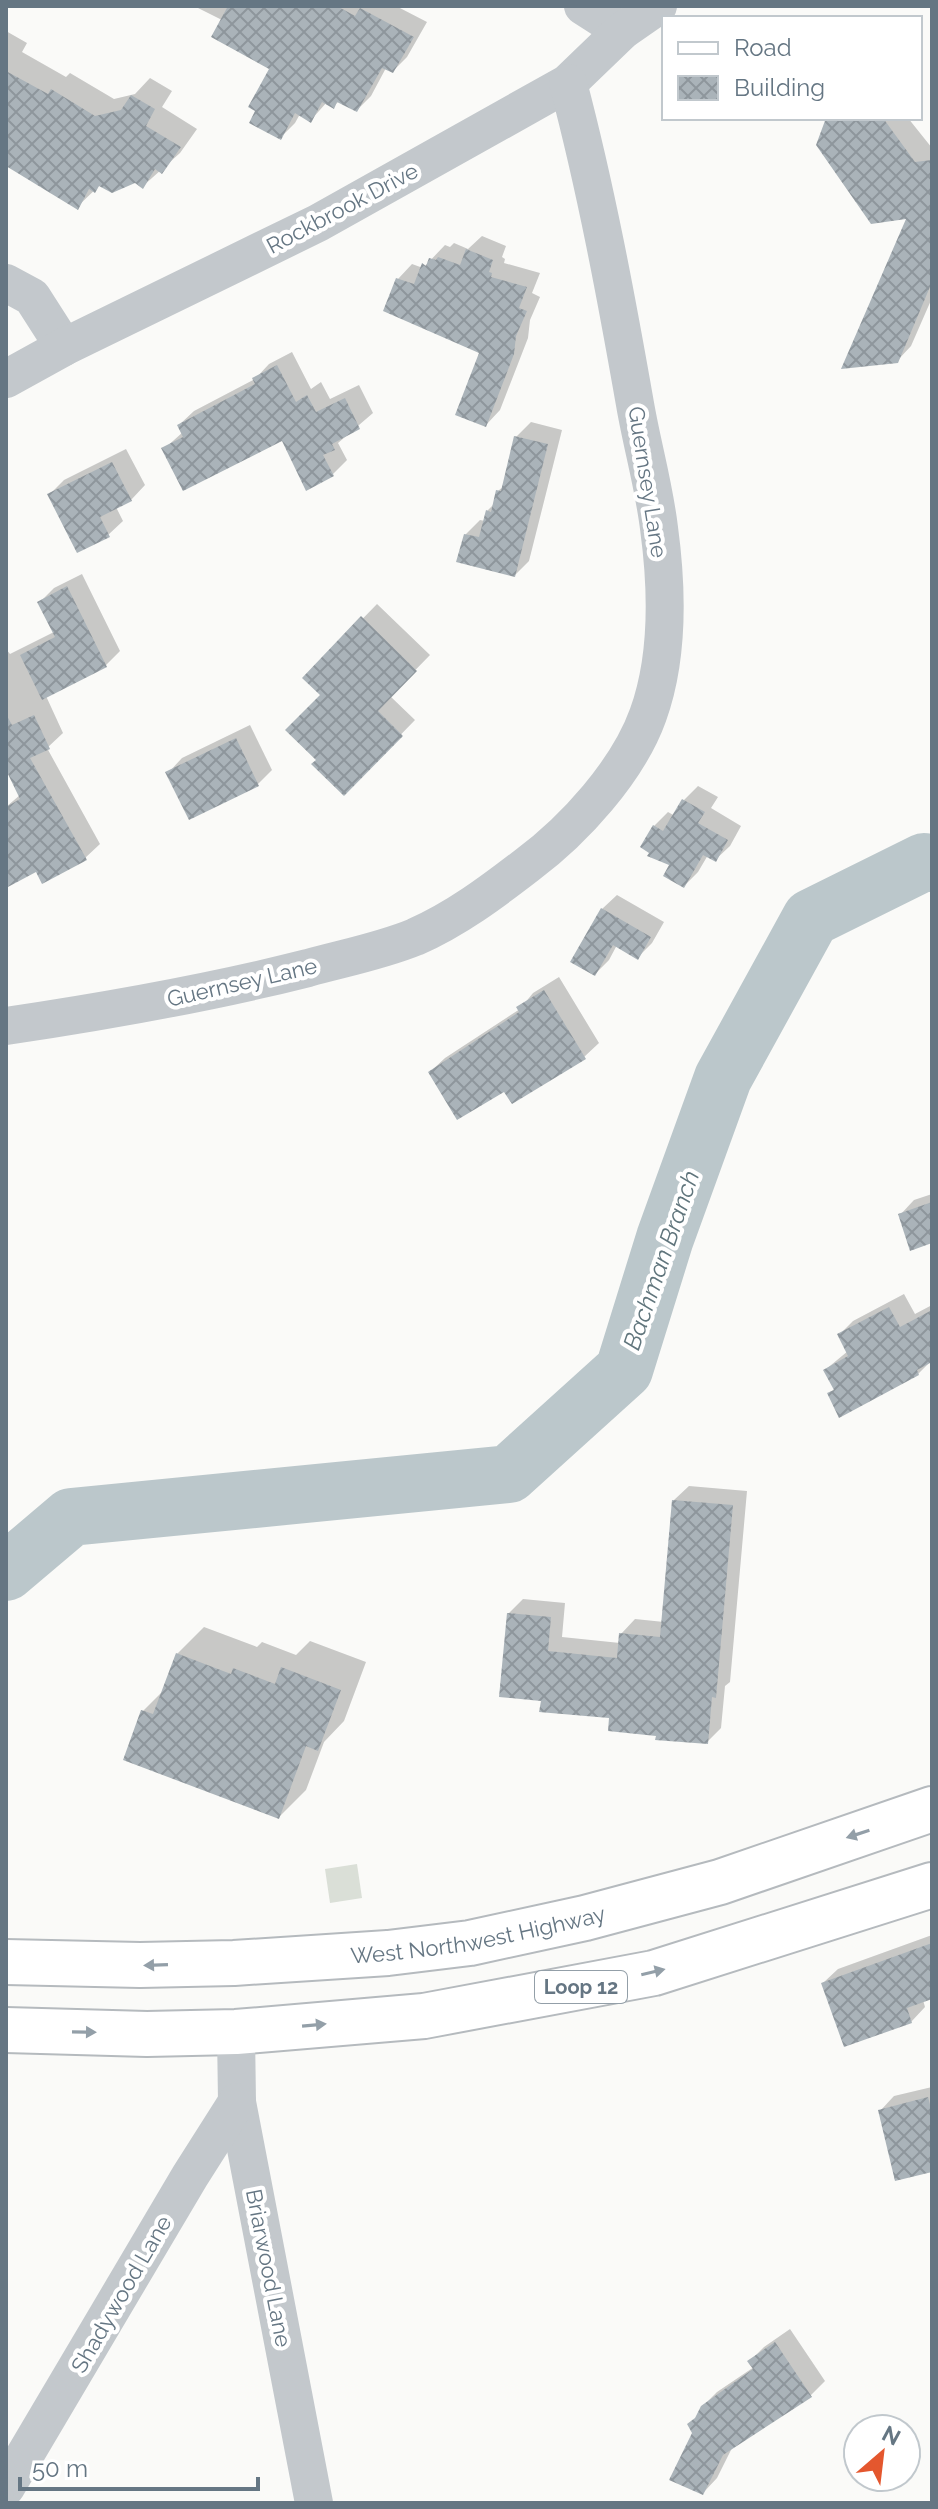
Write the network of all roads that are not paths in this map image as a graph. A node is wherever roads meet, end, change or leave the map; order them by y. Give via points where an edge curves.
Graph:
1 (583, 6) edge
2 (658, 6) edge
3 (622, 31) junction
4 (568, 83) junction
5 (6, 283) edge
6 (64, 347) junction
7 (6, 379) edge
8 (6, 1026) edge
9 (932, 1809) edge
10 (932, 1885) edge
11 (6, 1962) edge
12 (234, 1963) junction
13 (6, 2030) edge
14 (236, 2032) junction
15 (237, 2102) junction
16 (6, 2487) edge
17 (314, 2503) edge

1 - 3 street
2 - 3 street, Rockbrook Drive
3 - 4 street, Rockbrook Drive
4 - 6 street, Rockbrook Drive via 318,223
4 - 8 street, Guernsey Lane via 594,181 659,527 665,601 658,679 635,745 564,836 492,892 417,936 246,984
5 - 6 street via 32,297
6 - 7 street, Rockbrook Drive
9 -> 12 main road, West Northwest Highway via 720,1882 585,1918 416,1950
14 -> 10 main road, Loop 12 via 424,2016 654,1973
12 -> 11 main road, West Northwest Highway
12 - 14 main road
13 -> 14 main road, Loop 12
14 - 15 street, Briarwood Lane
15 - 16 street, Shadywood Lane
15 - 17 street, Briarwood Lane

